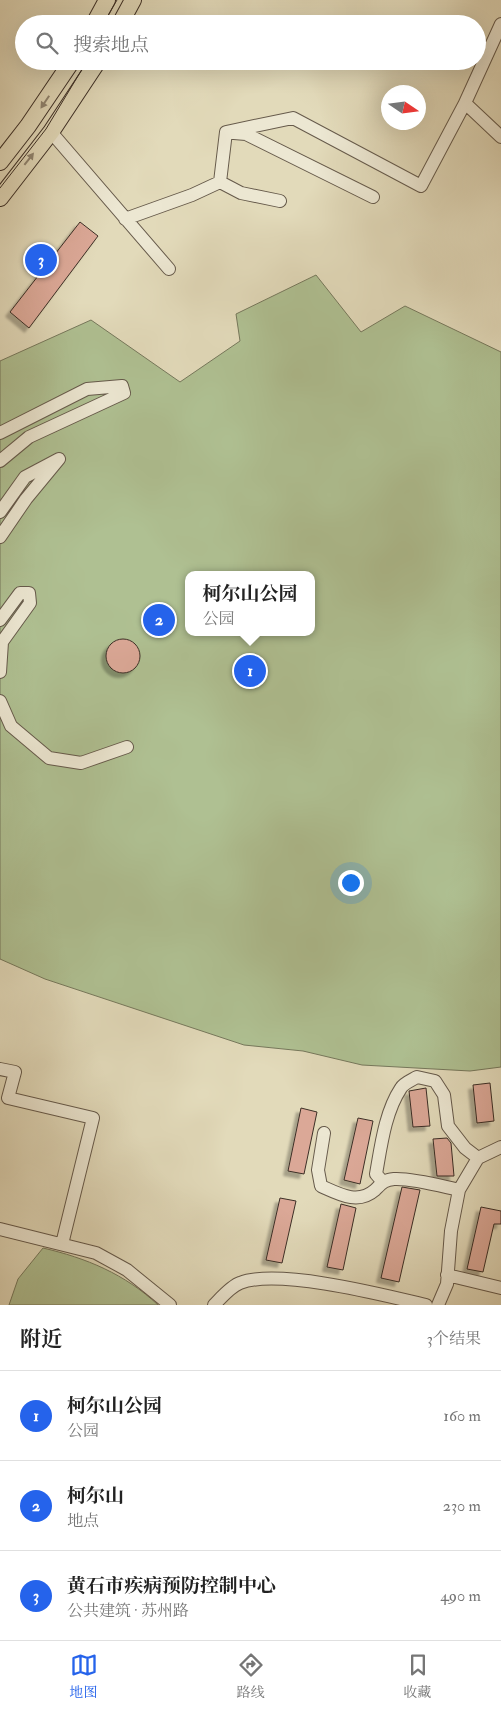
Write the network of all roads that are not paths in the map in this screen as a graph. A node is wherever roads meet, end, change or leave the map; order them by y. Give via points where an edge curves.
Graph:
1 (107, 0) edge
2 (133, 0) edge
3 (99, 15) edge
4 (125, 15) edge
5 (501, 24) edge
6 (486, 57) edge
7 (66, 70) edge
8 (92, 70) edge
9 (480, 70) edge
10 (465, 103) junction
11 (51, 132) junction
12 (226, 132) junction
13 (501, 137) edge
14 (0, 162) edge
15 (220, 182) junction
16 (0, 198) edge
17 (373, 198) dead end
18 (280, 201) dead end
19 (125, 219) junction
20 (169, 269) dead end
21 (0, 433) edge
22 (0, 461) edge
23 (0, 512) edge
24 (0, 537) edge
25 (0, 620) edge
26 (0, 672) edge
27 (0, 701) edge
28 (127, 747) dead end
29 (0, 1069) edge
30 (324, 1133) dead end
31 (501, 1147) edge
32 (478, 1158) junction
33 (382, 1181) junction
34 (460, 1190) junction
35 (0, 1229) edge
36 (62, 1244) junction
37 (448, 1275) junction
38 (501, 1288) edge
39 (170, 1305) edge
40 (214, 1305) edge
41 (426, 1305) edge
42 (438, 1305) edge

1 - 3 main road
2 - 4 main road
5 - 6 street
7 -> 14 main road
8 - 11 main road
9 - 10 street
10 - 12 street via 421,186 293,118
10 - 13 street
16 -> 11 main road
11 - 19 street
12 - 15 street
12 - 17 street via 246,134
15 - 18 street via 241,193
15 - 19 street
19 - 20 street
21 - 22 street via 87,388 122,386 124,393 29,437
23 - 24 street via 25,477 59,459
25 - 26 street via 20,593 30,594 30,603 2,642
27 - 28 street via 11,726 49,758 81,763
29 - 36 street via 14,1072 8,1098 93,1118
30 - 33 street via 318,1170 321,1186 341,1195 360,1198 374,1191
31 - 32 street
32 - 33 street via 465,1148 448,1126 444,1095 435,1080 417,1077 402,1086 392,1106 376,1174
32 - 34 street
33 - 34 street via 396,1179
34 - 37 street via 451,1231
35 - 36 street
36 - 39 street via 96,1253 119,1265
37 - 38 street
37 - 42 street
40 - 41 street via 238,1284 254,1279 331,1285

